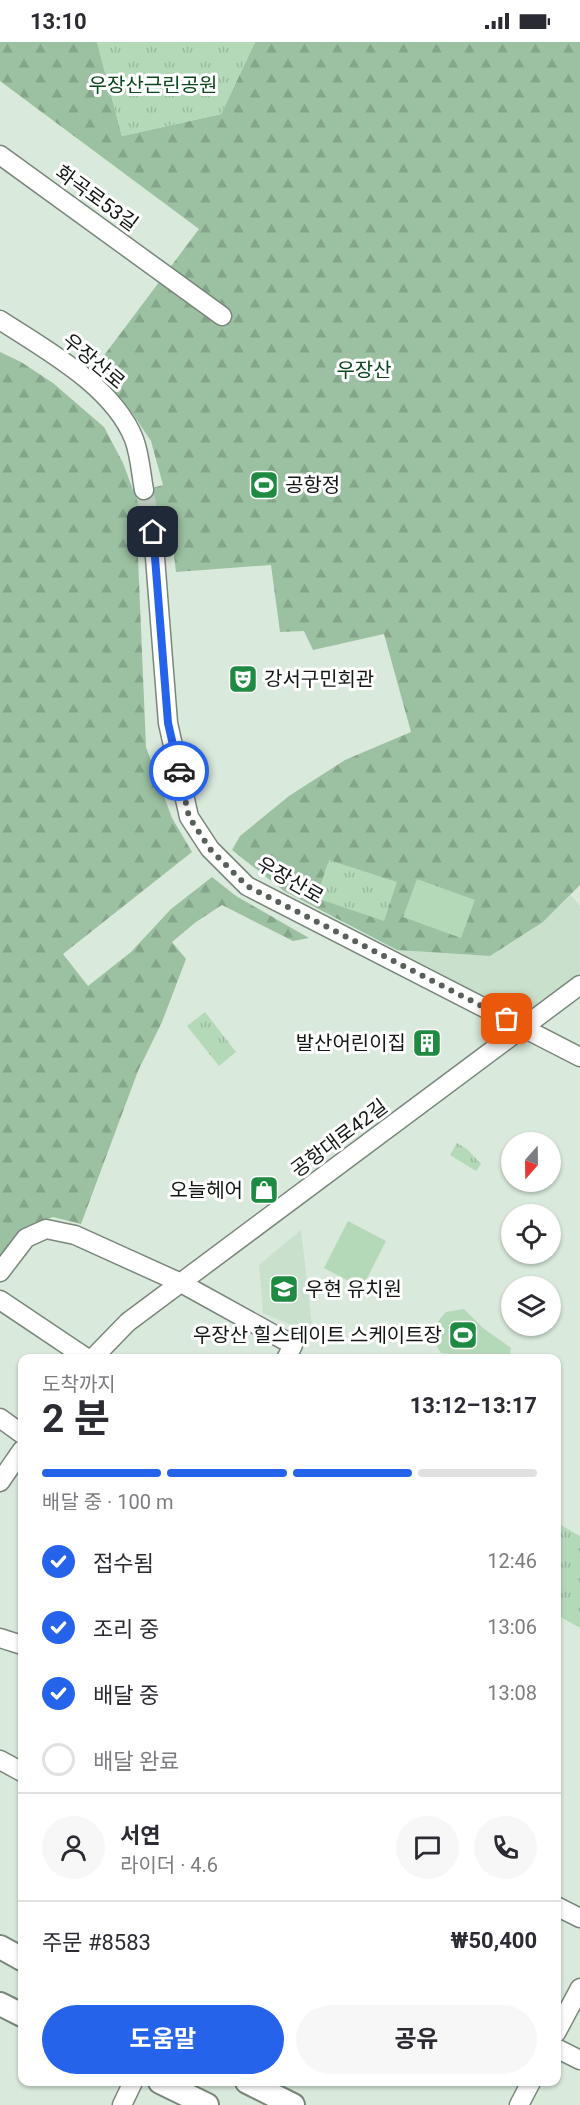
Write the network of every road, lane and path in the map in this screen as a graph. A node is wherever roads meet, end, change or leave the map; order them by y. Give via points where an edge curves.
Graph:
1 (0, 156) edge
2 (222, 316) dead end
3 (0, 320) edge
4 (144, 490) tunnel mouth
5 (153, 532) tunnel mouth
6 (580, 986) edge
7 (524, 1028) junction
8 (580, 1057) edge
9 (0, 1272) edge
10 (181, 1283) junction
11 (0, 1300) edge
12 (82, 1354) edge
13 (95, 1354) edge
14 (288, 1354) edge
15 (0, 1418) edge
16 (18, 1431) edge
17 (18, 1456) edge
18 (0, 1482) edge
19 (0, 1638) edge
20 (18, 1644) edge
21 (0, 1760) edge
22 (18, 1770) edge
23 (561, 1908) edge
24 (580, 1918) edge
25 (0, 1947) edge
26 (18, 1957) edge
27 (580, 1988) edge
28 (0, 2004) edge
29 (18, 2013) edge
30 (561, 2024) edge
31 (561, 2050) edge
32 (580, 2060) edge
33 (132, 2086) edge
34 (168, 2086) edge
35 (255, 2086) edge
36 (529, 2086) edge
37 (122, 2105) edge
38 (207, 2105) edge
39 (293, 2105) edge
40 (519, 2105) edge

1 - 2 street, 화곡로53길
3 - 4 street, 우장산로 via 63,360 120,414 134,440
5 - 7 street, 우장산로 via 168,723 189,817 210,849 247,886
6 - 7 street, 공항대로42길
7 - 8 street, 우장산로
7 - 10 street, 공항대로42길
9 - 10 street via 26,1238 46,1229 75,1235
10 - 13 street, 공항대로42길 via 128,1322
10 - 14 street via 293,1345
11 - 12 street, 공항대로42길
15 - 16 street
17 - 18 street
19 - 20 street
21 - 22 street
23 - 24 street
25 - 26 main road
27 - 30 street
28 - 29 main road
31 - 32 street
33 - 37 street
34 - 38 main road
35 - 39 main road
36 - 40 street

